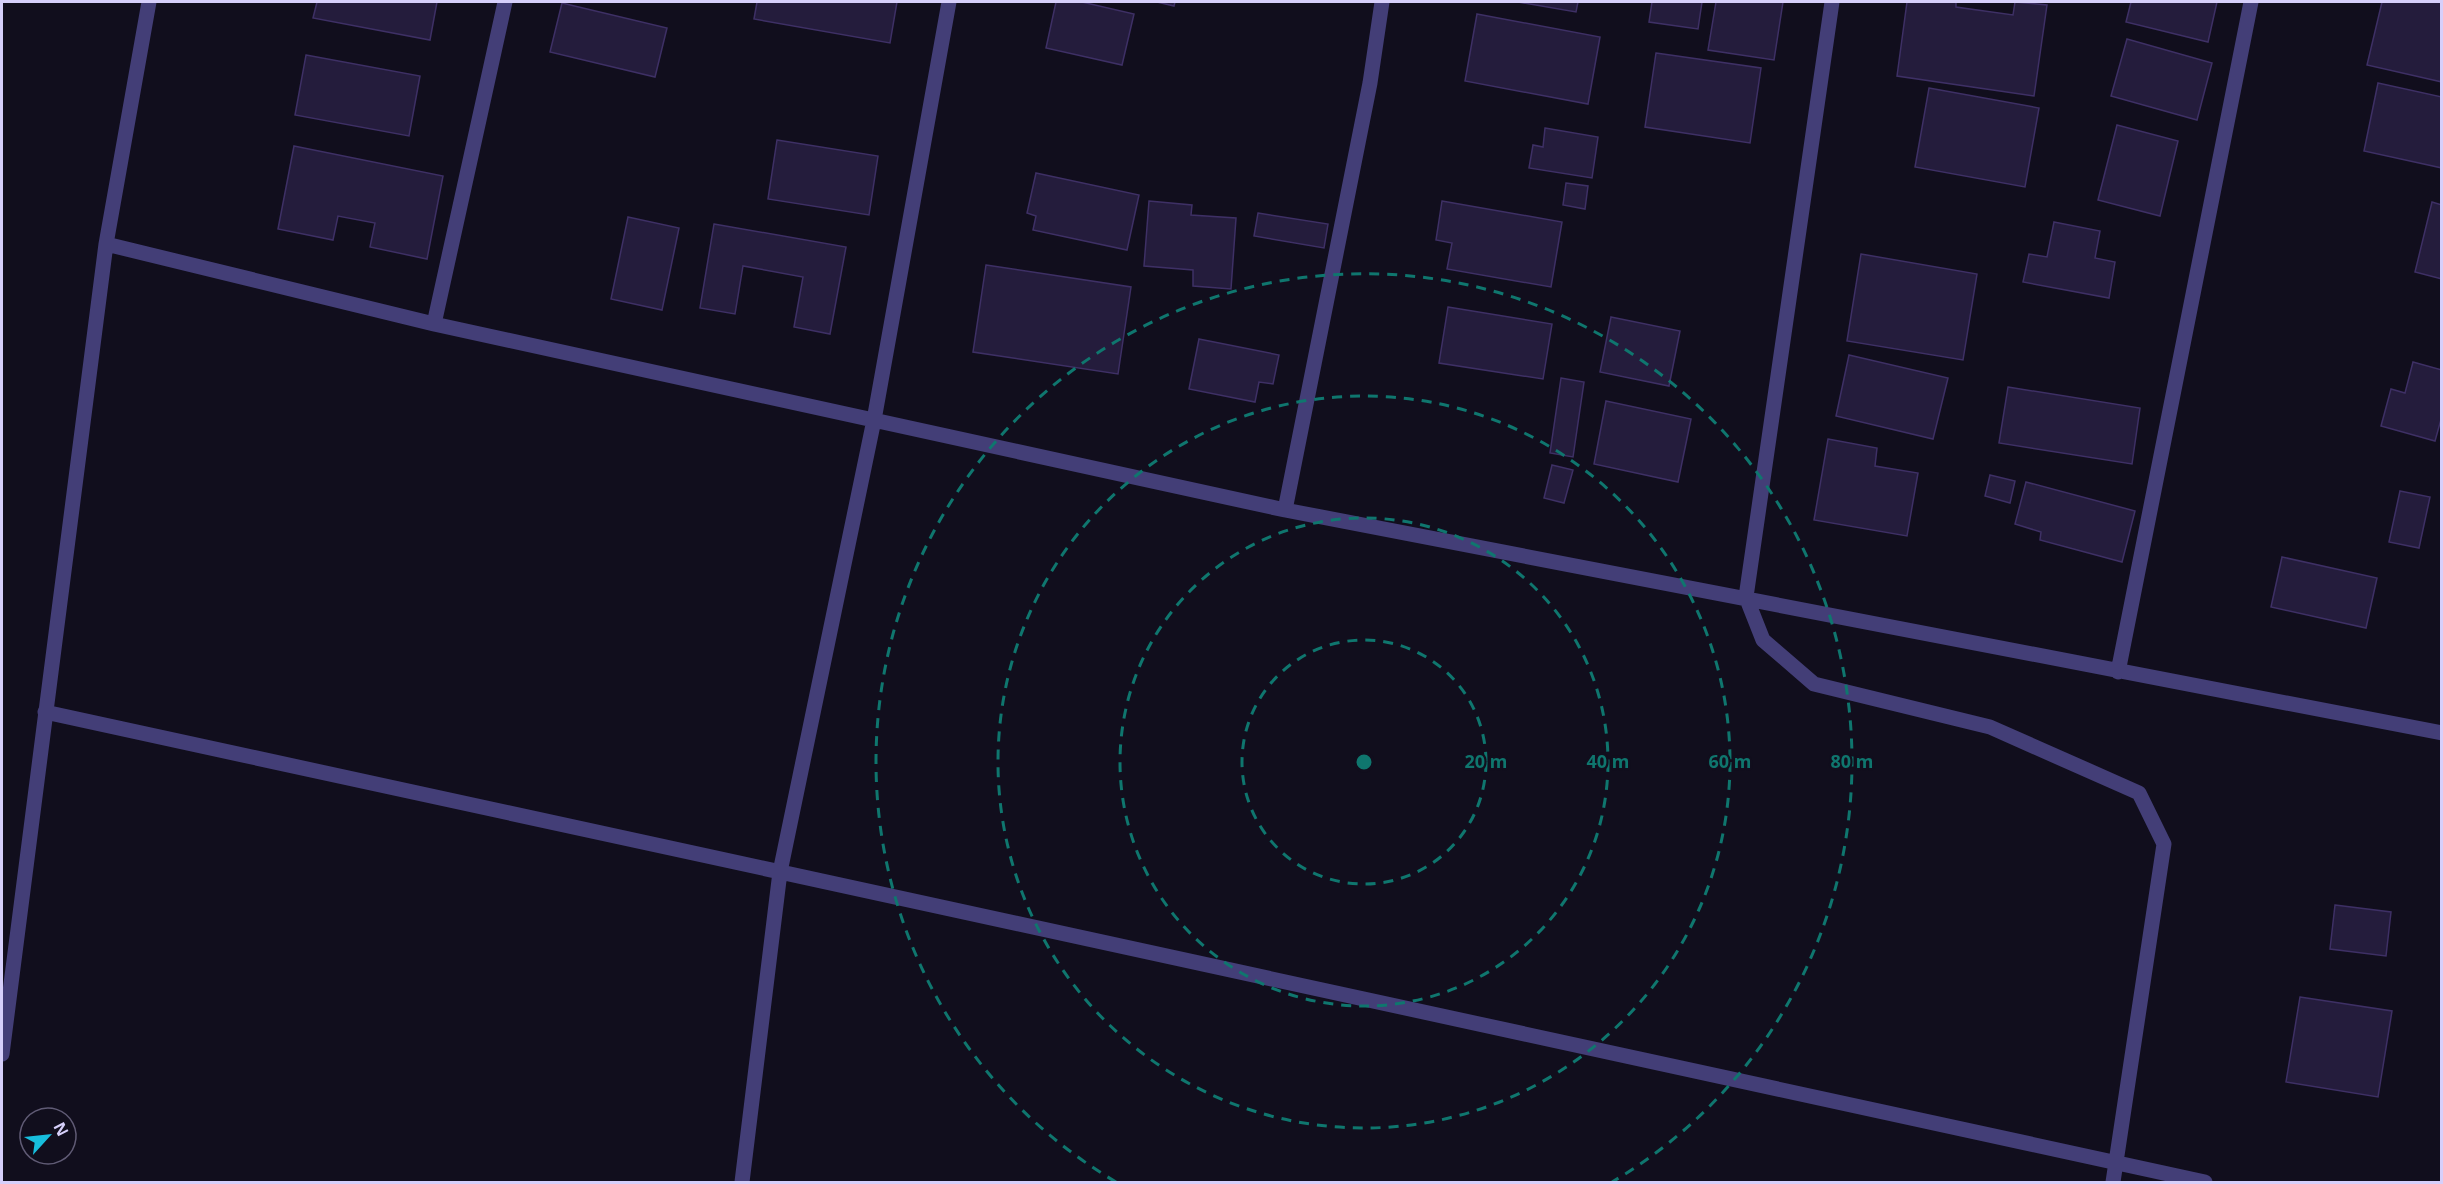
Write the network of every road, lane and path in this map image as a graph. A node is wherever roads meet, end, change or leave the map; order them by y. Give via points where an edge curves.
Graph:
1 (149, 2) edge
2 (505, 2) edge
3 (949, 2) edge
4 (1382, 2) edge
5 (1832, 2) edge
6 (2251, 2) edge
7 (106, 244) junction
8 (434, 324) junction
9 (874, 420) junction
10 (1285, 510) junction
11 (1746, 597) junction
12 (2118, 672) junction
13 (45, 712) junction
14 (2442, 733) edge
15 (780, 872) junction
16 (2, 1054) edge
17 (2116, 1165) junction
18 (742, 1182) edge
19 (2113, 1182) edge
20 (2205, 1182) edge

1 - 7 street
2 - 8 street
3 - 9 street
4 - 10 street via 1370,83
5 - 11 street
6 - 12 street
7 - 8 street
7 - 13 street
8 - 9 street
9 - 10 street
9 - 15 street
10 - 11 street
11 - 12 street
11 - 17 street via 1762,640 1814,684 1989,727 2139,793 2164,844
12 - 14 street
13 - 15 street
13 - 16 street
15 - 17 street
15 - 18 street
17 - 19 street
17 - 20 street

